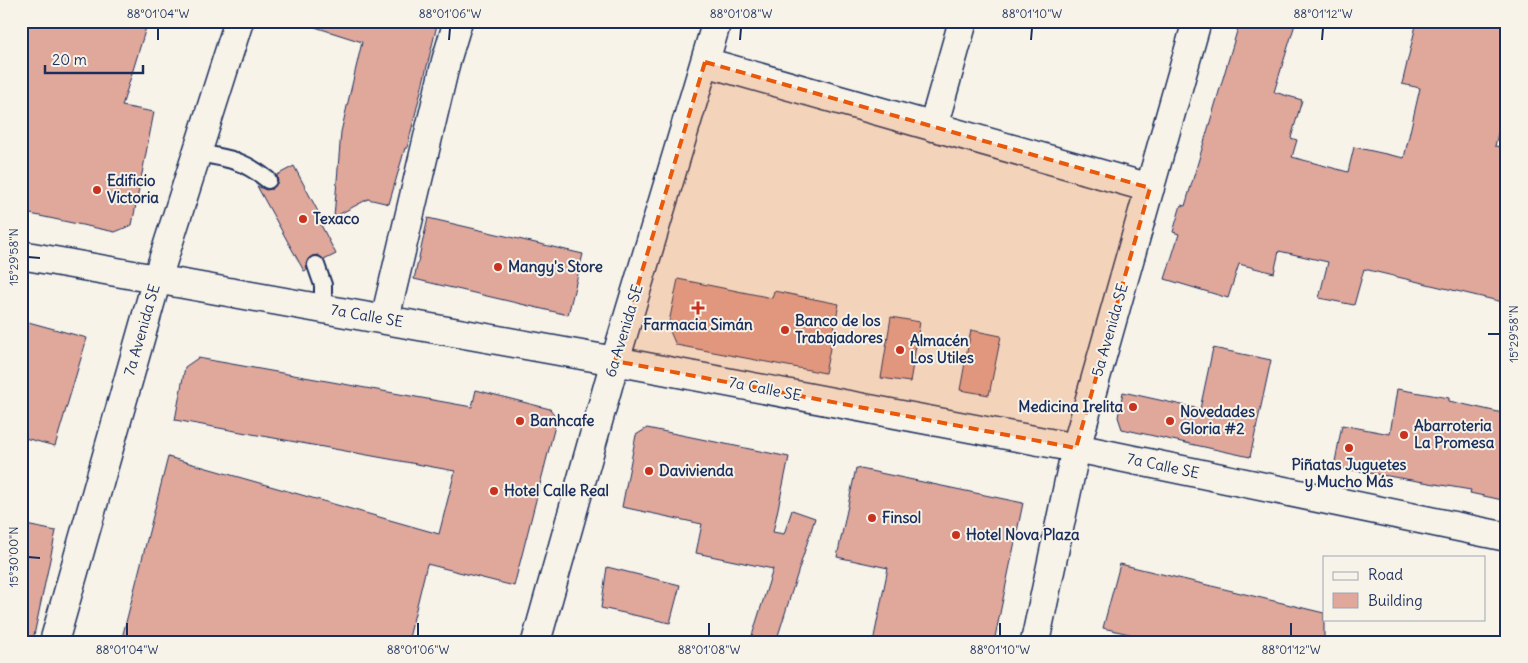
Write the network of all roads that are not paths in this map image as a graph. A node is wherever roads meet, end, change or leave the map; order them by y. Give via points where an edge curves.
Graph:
1 (238, 21) edge
2 (458, 21) edge
3 (717, 21) edge
4 (963, 21) edge
5 (1197, 21) edge
6 (705, 62) junction
7 (934, 127) junction
8 (196, 153) junction
9 (268, 180) dead end
10 (1150, 188) junction
11 (21, 254) edge
12 (316, 264) dead end
13 (157, 279) junction
14 (323, 308) junction
15 (385, 320) junction
16 (615, 361) junction
17 (1076, 448) junction
18 (1507, 538) edge
19 (54, 642) edge
20 (536, 642) edge
21 (1035, 642) edge

1 - 8 street, 7a Avenida SE
2 - 15 street
3 - 6 street, 6a Avenida SE
4 - 7 street
5 - 10 street, 5a Avenida SE
6 - 7 street
6 - 16 street, 6a Avenida SE
7 - 10 street
8 - 9 lane via 230,158
8 - 13 street, 7a Avenida SE
10 - 17 street, 5a Avenida SE
11 - 13 street, 7a Calle SE
12 - 14 lane via 323,285
13 - 14 street, 7a Calle SE
13 - 19 street, 7a Avenida SE
14 - 15 street, 7a Calle SE
15 - 16 street, 7a Calle SE
16 - 17 street, 7a Calle SE
16 - 20 street, 6a Avenida SE
17 - 18 street, 7a Calle SE
17 - 21 street, 5a Avenida SE

